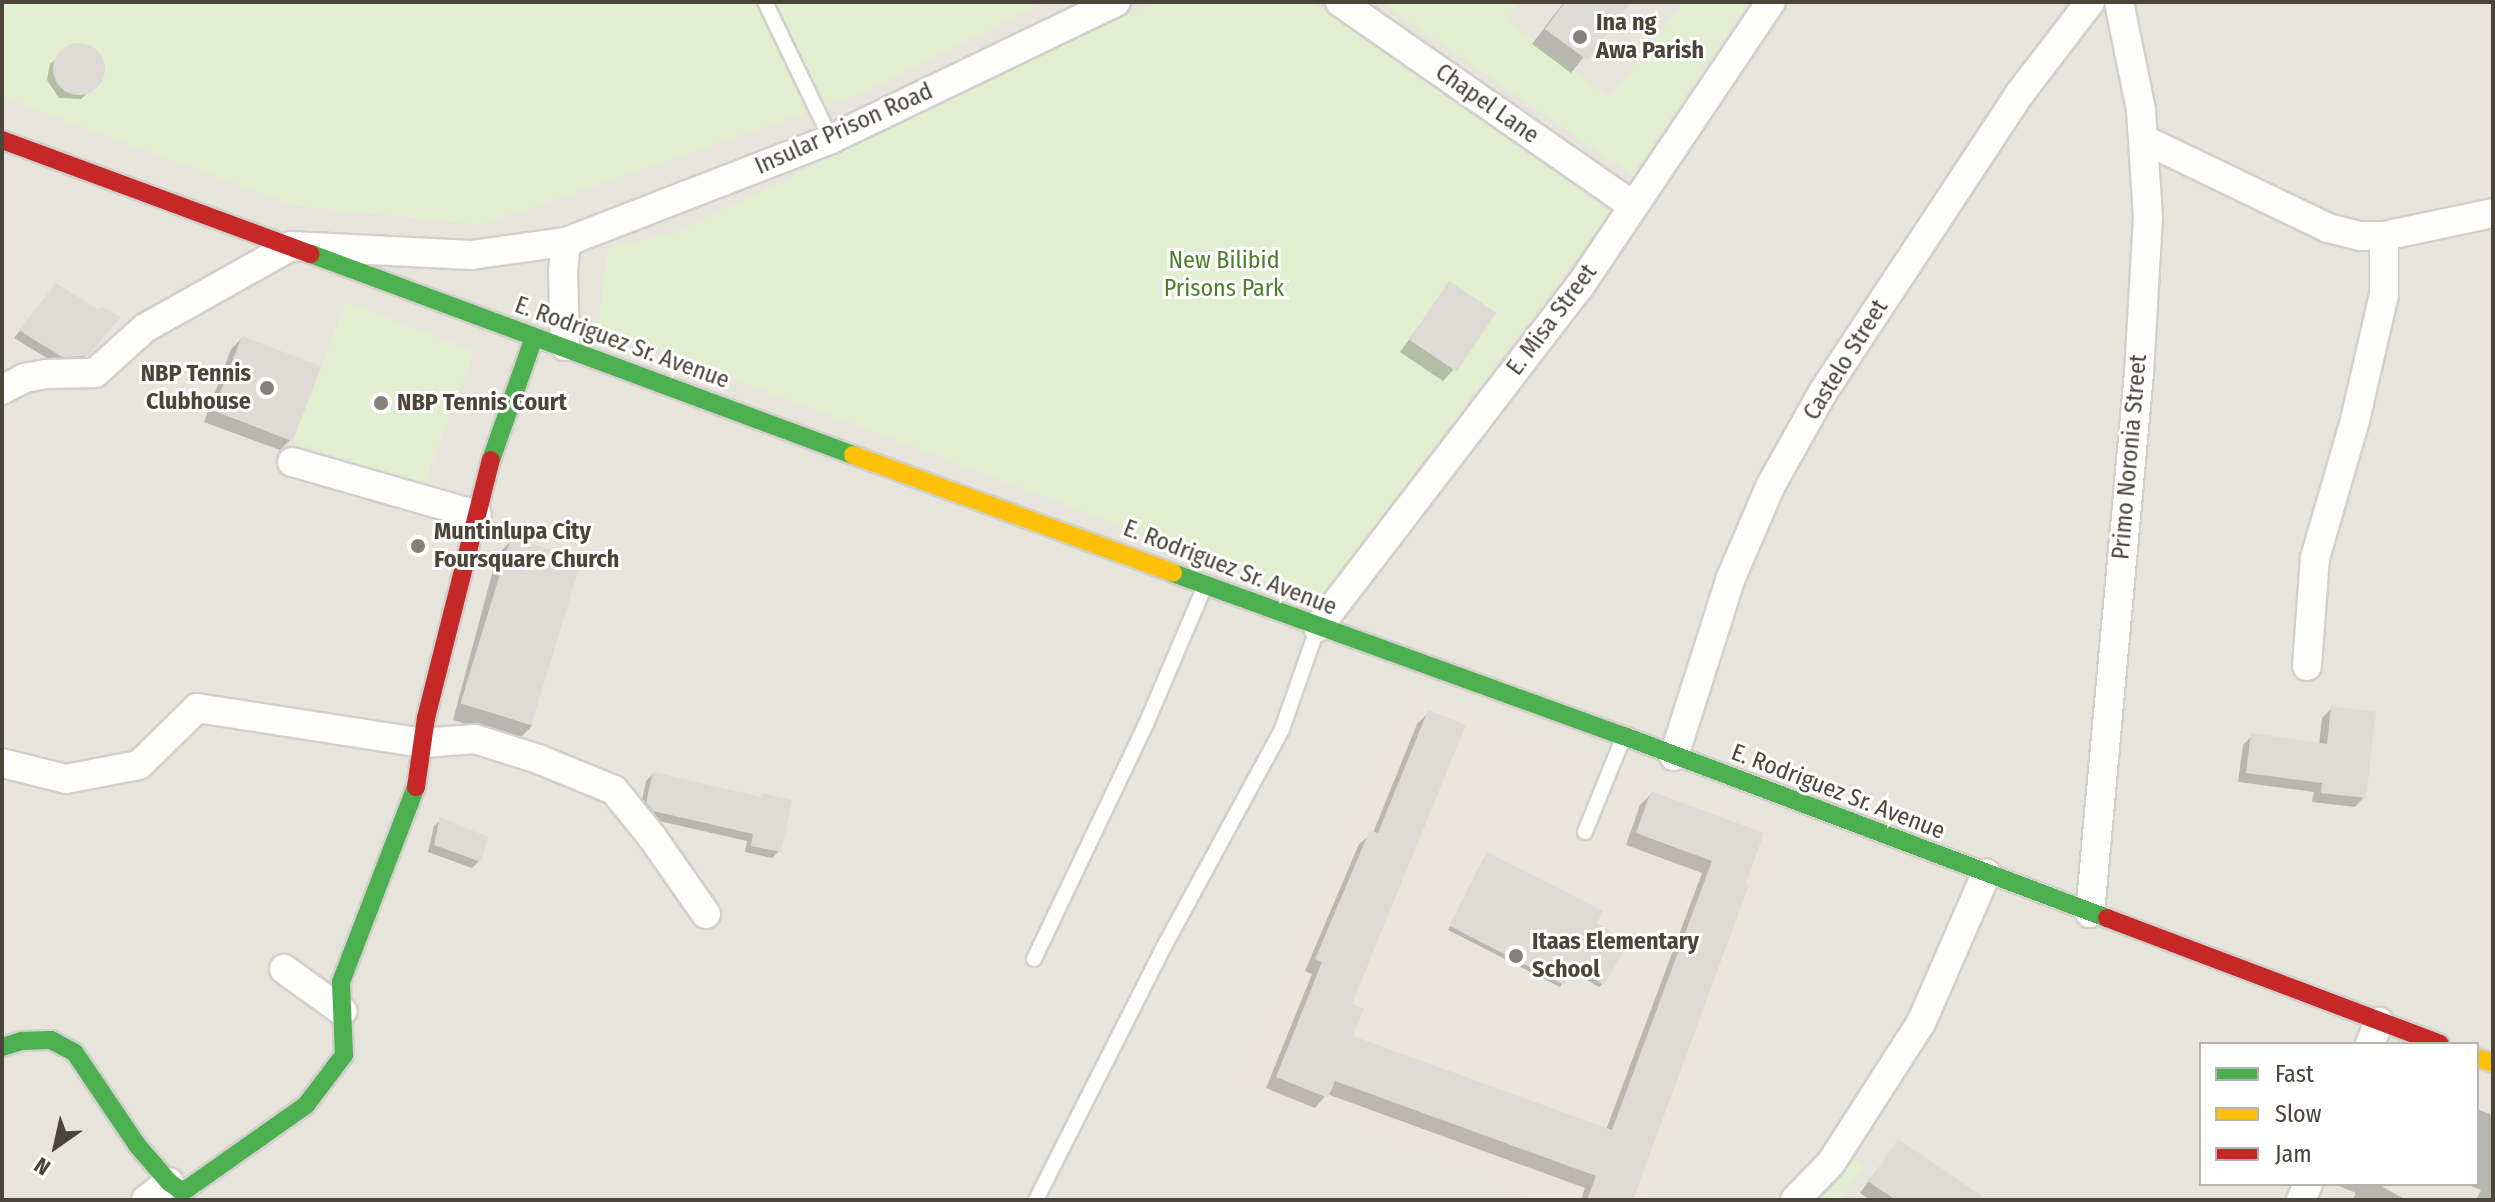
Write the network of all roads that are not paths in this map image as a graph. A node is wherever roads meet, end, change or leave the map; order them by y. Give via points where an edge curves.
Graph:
1 (765, 2) edge
2 (1116, 2) edge
3 (1340, 2) edge
4 (1771, 2) edge
5 (2090, 2) edge
6 (2119, 2) edge
7 (831, 139) junction
8 (2143, 139) junction
9 (2, 140) edge
10 (1633, 206) junction
11 (2493, 213) edge
12 (2384, 236) junction
13 (566, 242) junction
14 (291, 246) junction
15 (534, 337) junction
16 (565, 346) junction
17 (2, 390) edge
18 (292, 462) dead end
19 (477, 515) junction
20 (1205, 584) junction
21 (1318, 627) junction
22 (2307, 666) dead end
23 (1624, 736) junction
24 (422, 743) junction
25 (1674, 756) junction
26 (2, 763) edge
27 (1585, 832) dead end
28 (1986, 874) junction
29 (2090, 913) junction
30 (706, 914) dead end
31 (1034, 959) dead end
32 (284, 969) dead end
33 (342, 1011) junction
34 (2375, 1033) edge
35 (2428, 1042) edge
36 (2, 1047) edge
37 (169, 1182) junction
38 (146, 1200) edge
39 (1036, 1200) edge
40 (1795, 1200) edge

1 - 7 lane
2 - 7 street, Insular Prison Road
3 - 10 street, Chapel Lane
4 - 10 street, E. Misa Street
5 - 25 street, Castelo Street via 2021,92 1823,392 1786,458 1730,580
6 - 8 street, Primo Noronia Street
7 - 13 street, Insular Prison Road
8 - 12 street via 2328,228
8 - 29 street, Primo Noronia Street via 2148,218 2139,373
9 - 14 street, E. Rodriguez Sr. Avenue
10 - 21 street, E. Misa Street via 1580,286
11 - 12 street
12 - 22 street via 2384,294 2315,558
13 - 14 street, Insular Prison Road via 471,255
13 - 16 street
14 - 15 street, E. Rodriguez Sr. Avenue
14 - 17 street via 145,328 95,373 45,374
15 - 16 street, E. Rodriguez Sr. Avenue
15 - 19 street
16 - 20 street, E. Rodriguez Sr. Avenue
18 - 19 street
19 - 24 street
20 - 21 street, E. Rodriguez Sr. Avenue
20 - 31 lane via 1146,724
21 - 23 street, E. Rodriguez Sr. Avenue
21 - 39 lane via 1282,729
23 - 25 street, E. Rodriguez Sr. Avenue
23 - 27 lane
24 - 26 street via 197,708 139,765 66,779
24 - 30 street via 475,739 614,790
24 - 33 street via 417,785 341,982
25 - 28 street, E. Rodriguez Sr. Avenue
28 - 29 street, E. Rodriguez Sr. Avenue
28 - 40 street via 1921,1023 1831,1163
29 - 34 street, E. Rodriguez Sr. Avenue
32 - 33 street
33 - 37 street via 344,1055 306,1105 187,1189
34 - 35 street, E. Rodriguez Sr. Avenue
36 - 37 street via 51,1040 75,1053 137,1145
37 - 38 street

